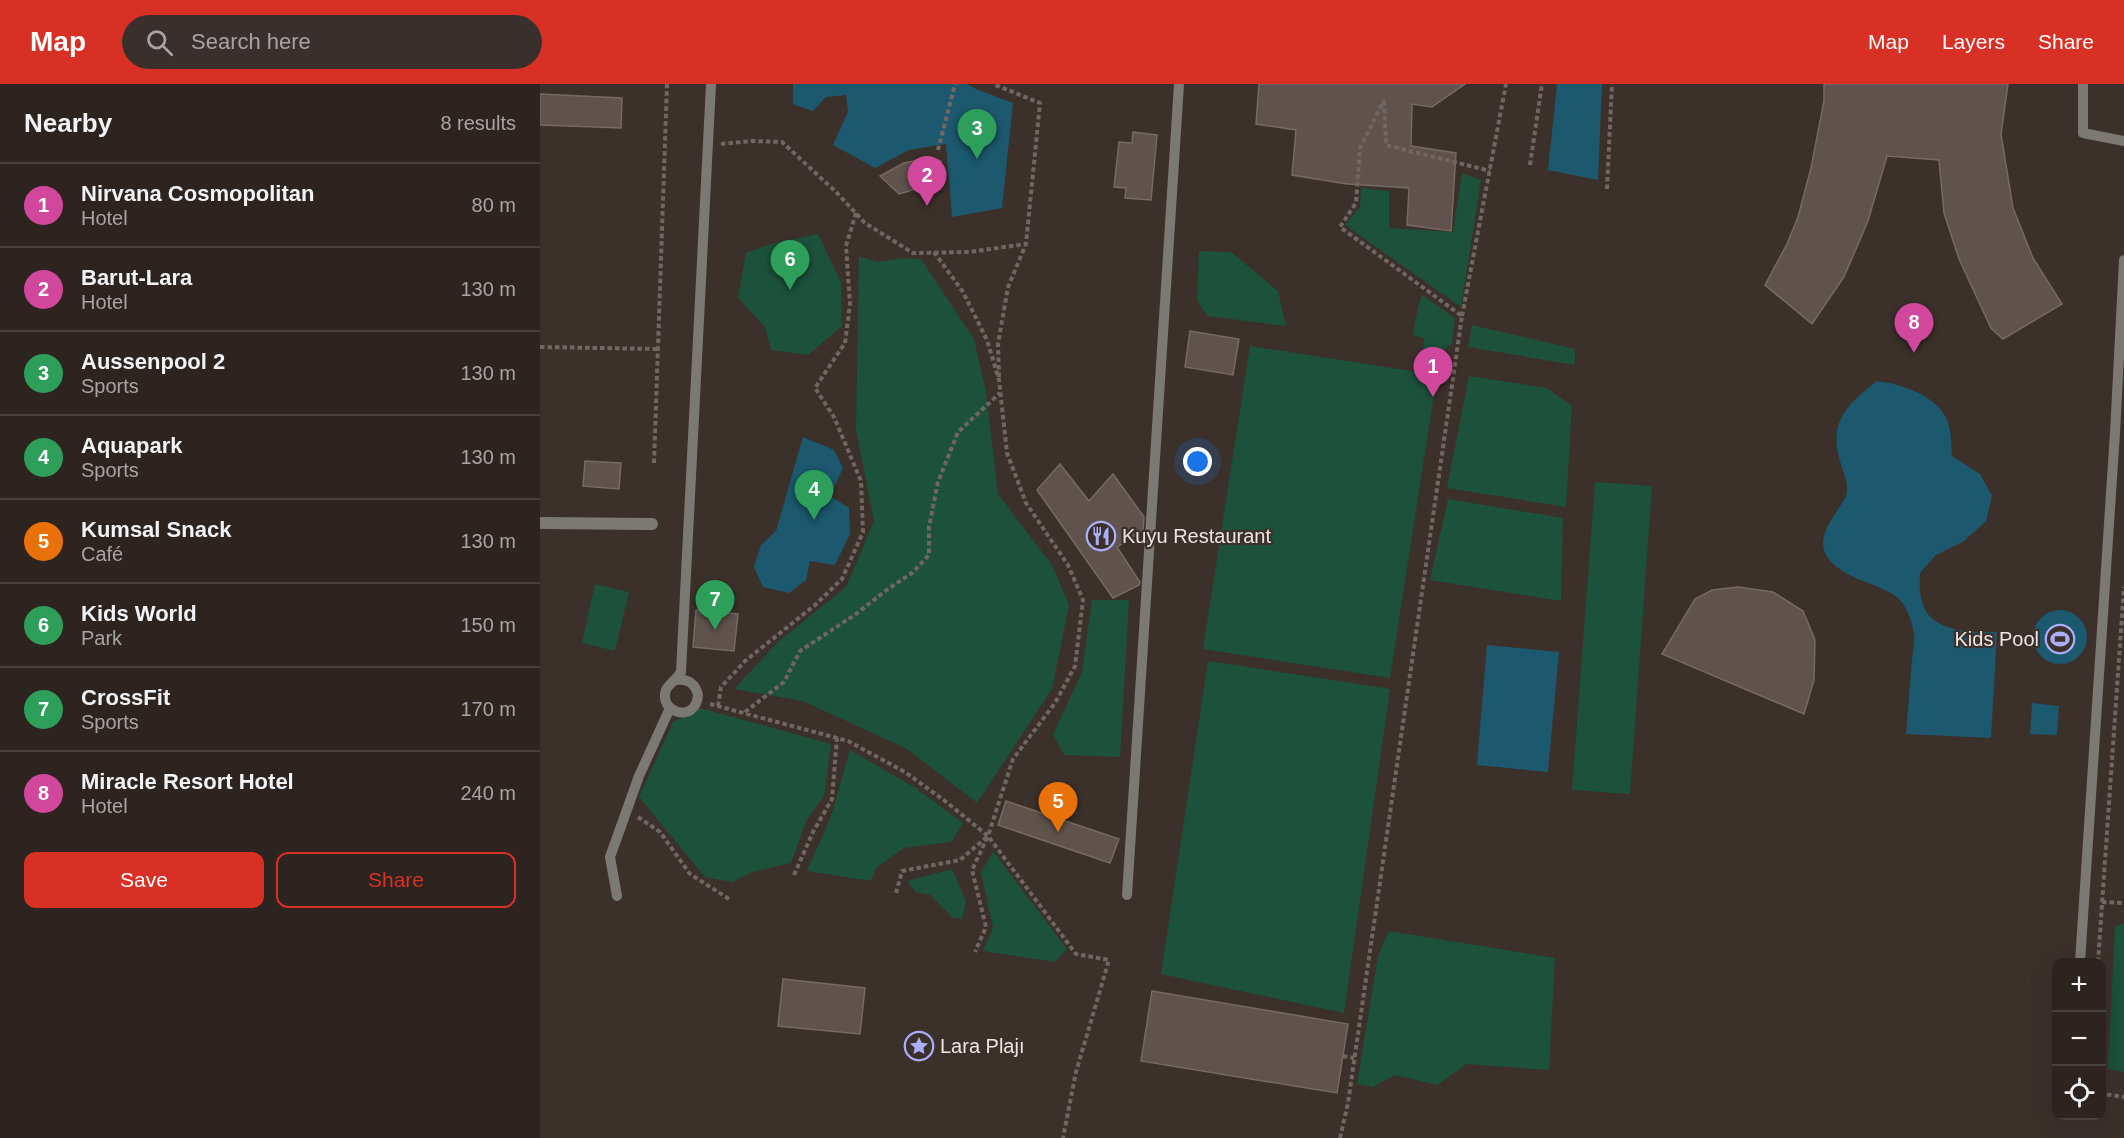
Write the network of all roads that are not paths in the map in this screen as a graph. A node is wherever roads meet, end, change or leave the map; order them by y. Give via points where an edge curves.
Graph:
1 (711, 84) edge
2 (1179, 84) edge
3 (2083, 84) edge
4 (2124, 141) edge
5 (2124, 260) edge
6 (540, 523) edge
7 (652, 524) dead end
8 (677, 680) junction
9 (670, 708) junction
10 (1126, 895) dead end
11 (617, 896) dead end
12 (2080, 958) edge

1 - 8 lane via 681,672
2 - 10 lane
3 - 4 lane via 2083,133
5 - 12 lane
6 - 7 street
8 - 9 lane via 665,692
8 - 9 lane via 693,684 698,700 685,712
9 - 11 lane via 639,776 610,857

